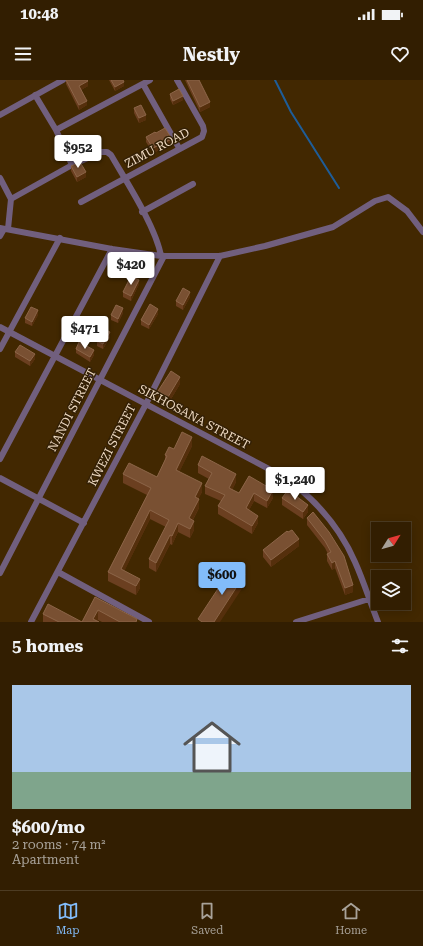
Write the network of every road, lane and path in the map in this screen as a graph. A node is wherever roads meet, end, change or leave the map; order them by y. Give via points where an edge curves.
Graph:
1 (63, 80) edge
2 (150, 80) edge
3 (177, 80) edge
4 (143, 84) junction
5 (35, 95) junction
6 (0, 114) edge
7 (56, 130) junction
8 (179, 148) junction
9 (72, 165) junction
10 (0, 178) edge
11 (124, 178) junction
12 (193, 184) dead end
13 (12, 199) junction
14 (81, 202) dead end
15 (142, 212) junction
16 (4, 229) edge
17 (423, 232) edge
18 (0, 236) edge
19 (60, 238) junction
20 (112, 249) junction
21 (162, 256) junction
22 (220, 256) junction
23 (0, 327) edge
24 (9, 332) junction
25 (0, 349) edge
26 (56, 356) junction
27 (100, 380) junction
28 (146, 404) junction
29 (0, 459) edge
30 (0, 478) edge
31 (39, 498) junction
32 (84, 523) junction
33 (58, 572) junction
34 (0, 573) edge
35 (369, 599) junction
36 (31, 622) edge
37 (149, 622) edge
38 (296, 622) edge
39 (378, 622) edge

1 - 5 street
2 - 4 street
3 - 8 street, ZIMU ROAD via 204,131 202,137
4 - 7 street
4 - 8 street
5 - 6 street
5 - 7 street
7 - 9 street
8 - 11 street, ZIMU ROAD
9 - 11 street via 101,152 107,152
9 - 13 street
10 - 13 street
11 - 14 street, ZIMU ROAD
11 - 15 street
12 - 15 street
13 - 16 street
15 - 21 street
16 - 18 street
16 - 19 street
17 - 22 street via 407,211 388,197 317,233
19 - 20 street
19 - 24 street
20 - 21 street
20 - 26 street
21 - 22 street
21 - 27 street, NANDI STREET
22 - 28 street, KWEZI STREET
23 - 24 street, SIKHOSANA STREET
24 - 25 street
24 - 26 street, SIKHOSANA STREET
26 - 27 street, SIKHOSANA STREET
26 - 29 street
27 - 28 street, SIKHOSANA STREET
27 - 31 street, NANDI STREET
28 - 32 street, KWEZI STREET
28 - 35 street, SIKHOSANA STREET via 286,478 303,491 330,519 346,542
30 - 31 street
31 - 32 street
31 - 34 street, NANDI STREET
32 - 33 street, KWEZI STREET
33 - 36 street, KWEZI STREET
33 - 37 street
35 - 38 street
35 - 39 street, SIKHOSANA STREET

